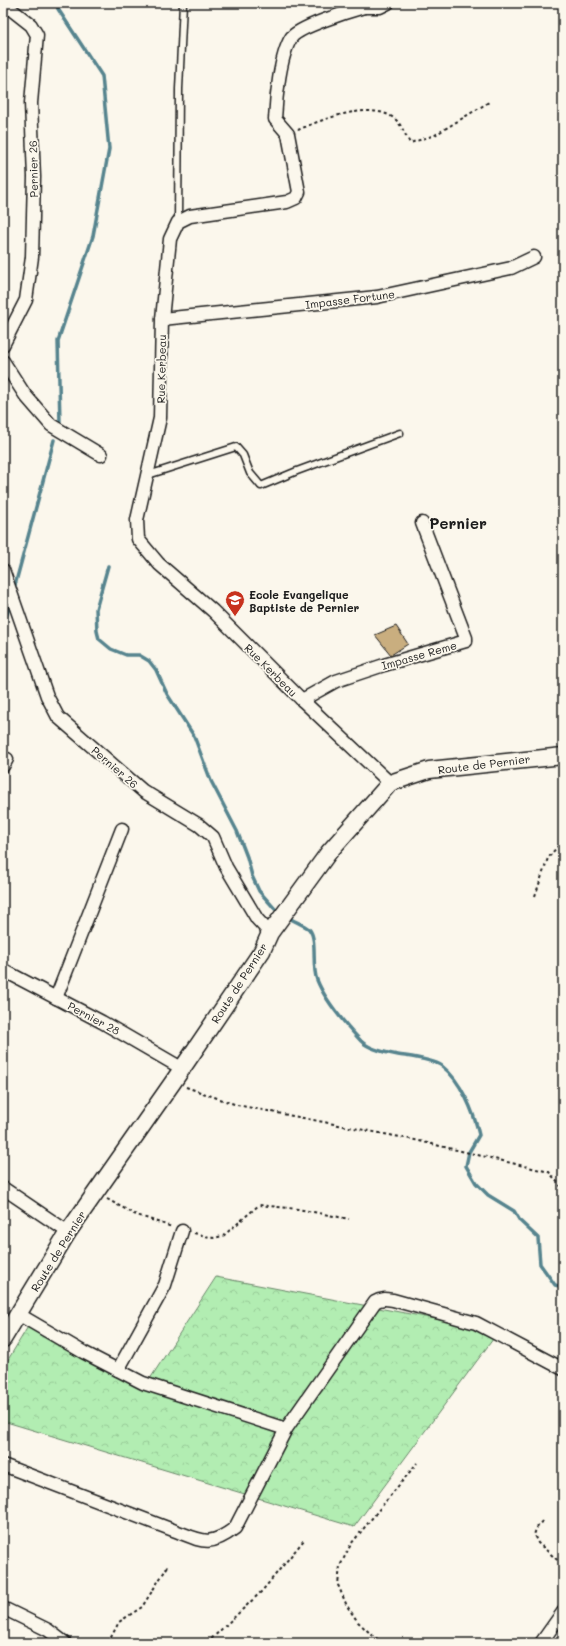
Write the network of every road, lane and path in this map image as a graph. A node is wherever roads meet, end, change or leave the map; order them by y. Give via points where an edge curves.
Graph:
1 (3, 3) edge
2 (184, 3) edge
3 (388, 3) edge
4 (365, 5) edge
5 (489, 102) dead end
6 (288, 134) junction
7 (178, 222) junction
8 (534, 257) dead end
9 (162, 319) junction
10 (3, 345) edge
11 (3, 361) edge
12 (400, 433) dead end
13 (101, 455) dead end
14 (148, 475) junction
15 (422, 523) dead end
16 (3, 571) edge
17 (302, 700) junction
18 (563, 756) edge
19 (390, 783) junction
20 (122, 829) dead end
21 (563, 840) edge
22 (535, 896) dead end
23 (270, 933) junction
24 (3, 970) edge
25 (56, 998) junction
26 (183, 1069) junction
27 (174, 1082) junction
28 (3, 1188) edge
29 (563, 1189) edge
30 (96, 1192) junction
31 (349, 1219) dead end
32 (182, 1231) junction
33 (68, 1232) junction
34 (18, 1314) junction
35 (3, 1339) edge
36 (563, 1368) edge
37 (118, 1370) junction
38 (286, 1429) junction
39 (417, 1463) dead end
40 (3, 1465) edge
41 (542, 1521) dead end
42 (304, 1540) dead end
43 (563, 1565) edge
44 (168, 1566) dead end
45 (3, 1608) edge
46 (563, 1612) edge
47 (65, 1643) edge
48 (108, 1643) edge
49 (207, 1643) edge
50 (383, 1643) edge
51 (541, 1643) edge

1 - 10 street, Pernier 26 via 31,25 37,35 31,103 34,177 32,257 26,300
2 - 7 lane via 179,97
3 - 4 street via 380,7
4 - 6 street via 301,31 292,38 276,92 274,119
5 - 6 path via 435,135 410,144 397,121 383,112 366,110 314,122
6 - 7 street via 299,192 296,198 287,202 190,216
7 - 9 street, Rue Kerbeau via 170,239
8 - 9 street, Impasse Fortune via 511,268 377,297
9 - 14 street, Rue Kerbeau via 160,418
11 - 13 street via 25,395 51,424
12 - 14 lane via 261,486 250,473 243,455 236,447
14 - 17 street, Rue Kerbeau via 138,520 138,539 159,564 213,611
15 - 17 street, Impasse Reme via 466,641 336,681
16 - 23 street, Pernier 26 via 47,696 58,716 143,791 199,825 213,837 226,867 257,919
17 - 19 street, Rue Kerbeau
18 - 19 street, Route de Pernier via 429,770
19 - 23 street, Route de Pernier via 329,852
20 - 25 street
21 - 22 path via 548,858
23 - 26 street, Route de Pernier via 262,951
24 - 25 street, Pernier 28
25 - 26 street, Pernier 28
26 - 27 street, Route de Pernier
27 - 29 path via 237,1105 415,1140 549,1172
27 - 30 street, Route de Pernier
28 - 33 street
30 - 32 path via 134,1214
30 - 33 street, Route de Pernier
31 - 32 path via 298,1209 259,1205 223,1236 213,1238
32 - 37 street via 165,1285
33 - 34 street, Route de Pernier
34 - 35 street, Route de Pernier
34 - 37 street
36 - 38 street via 476,1323 384,1298 375,1302
37 - 38 street via 143,1383
38 - 40 street via 235,1528 222,1539 211,1541 173,1530
39 - 50 path via 351,1544 340,1566 338,1586 347,1606 358,1622
41 - 43 path via 534,1535 538,1543
42 - 49 path via 262,1591
44 - 48 path via 142,1607 119,1622
45 - 47 street via 48,1630
46 - 51 street

